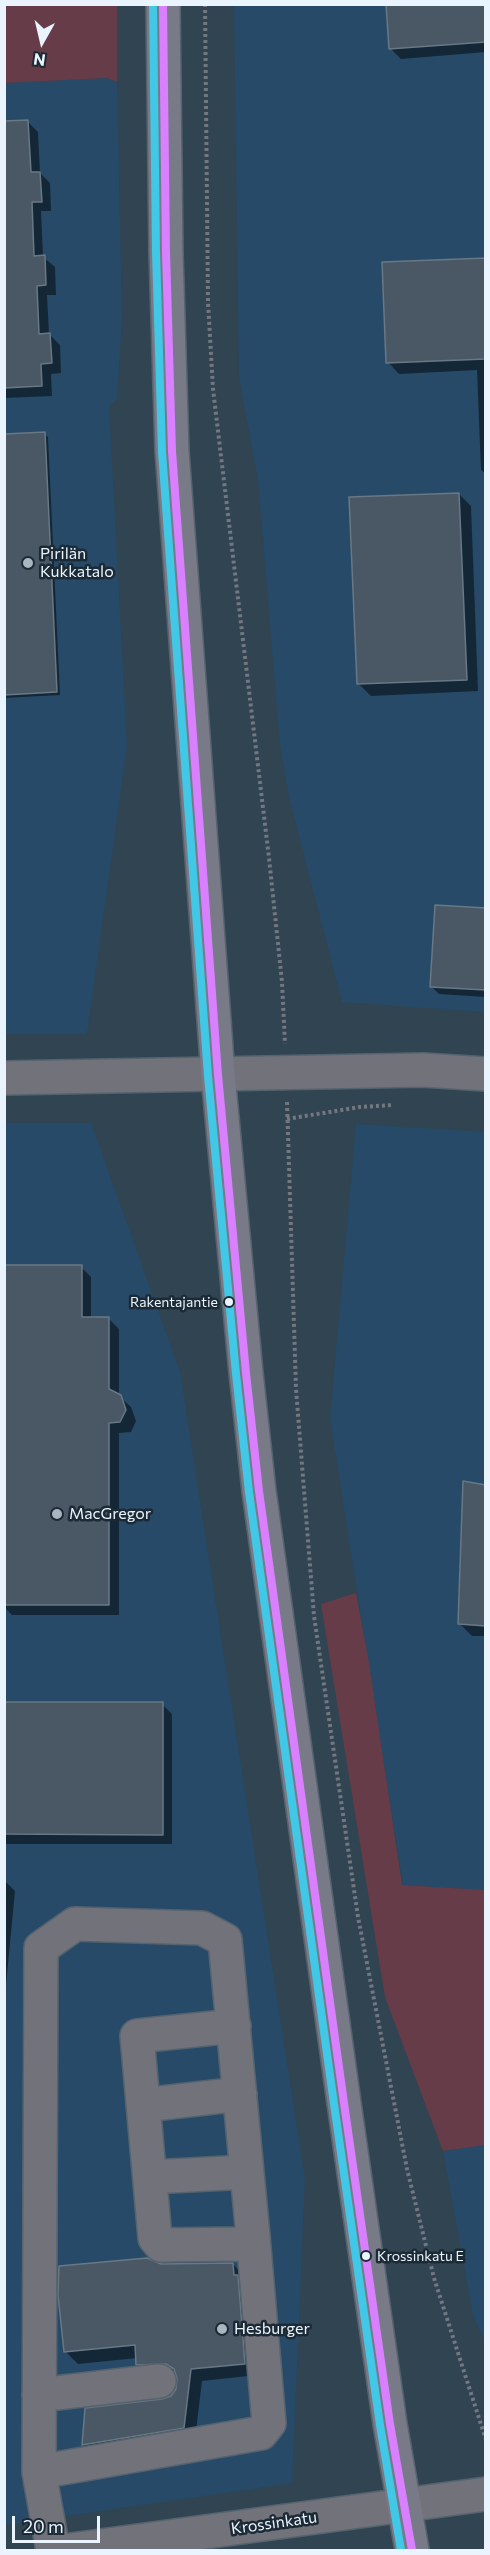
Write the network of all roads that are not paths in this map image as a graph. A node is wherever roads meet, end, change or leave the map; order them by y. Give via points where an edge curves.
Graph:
1 (163, 4) edge
2 (486, 1074) edge
3 (218, 1075) junction
4 (4, 1078) edge
5 (234, 2026) junction
6 (240, 2094) junction
7 (144, 2105) junction
8 (247, 2172) junction
9 (151, 2177) junction
10 (253, 2236) junction
11 (159, 2381) dead end
12 (39, 2395) junction
13 (39, 2472) junction
14 (486, 2494) edge
15 (405, 2506) junction
16 (53, 2550) edge
17 (71, 2550) edge
18 (412, 2550) edge

1 - 3 main road via 172,451
2 - 3 street via 423,1070
3 - 4 street
3 - 15 main road via 259,1491 354,2175
5 - 6 street
5 - 7 street via 137,2036
5 - 12 street via 225,1940 202,1928 75,1924 41,1948
6 - 7 street
6 - 8 street
7 - 9 street
8 - 9 street
8 - 10 street
9 - 10 street via 155,2238 161,2246 243,2244
10 - 13 street via 268,2423 261,2433
11 - 12 street
12 - 13 street
13 - 16 street
14 - 15 street, Krossinkatu
15 - 17 street, Krossinkatu
15 - 18 main road

